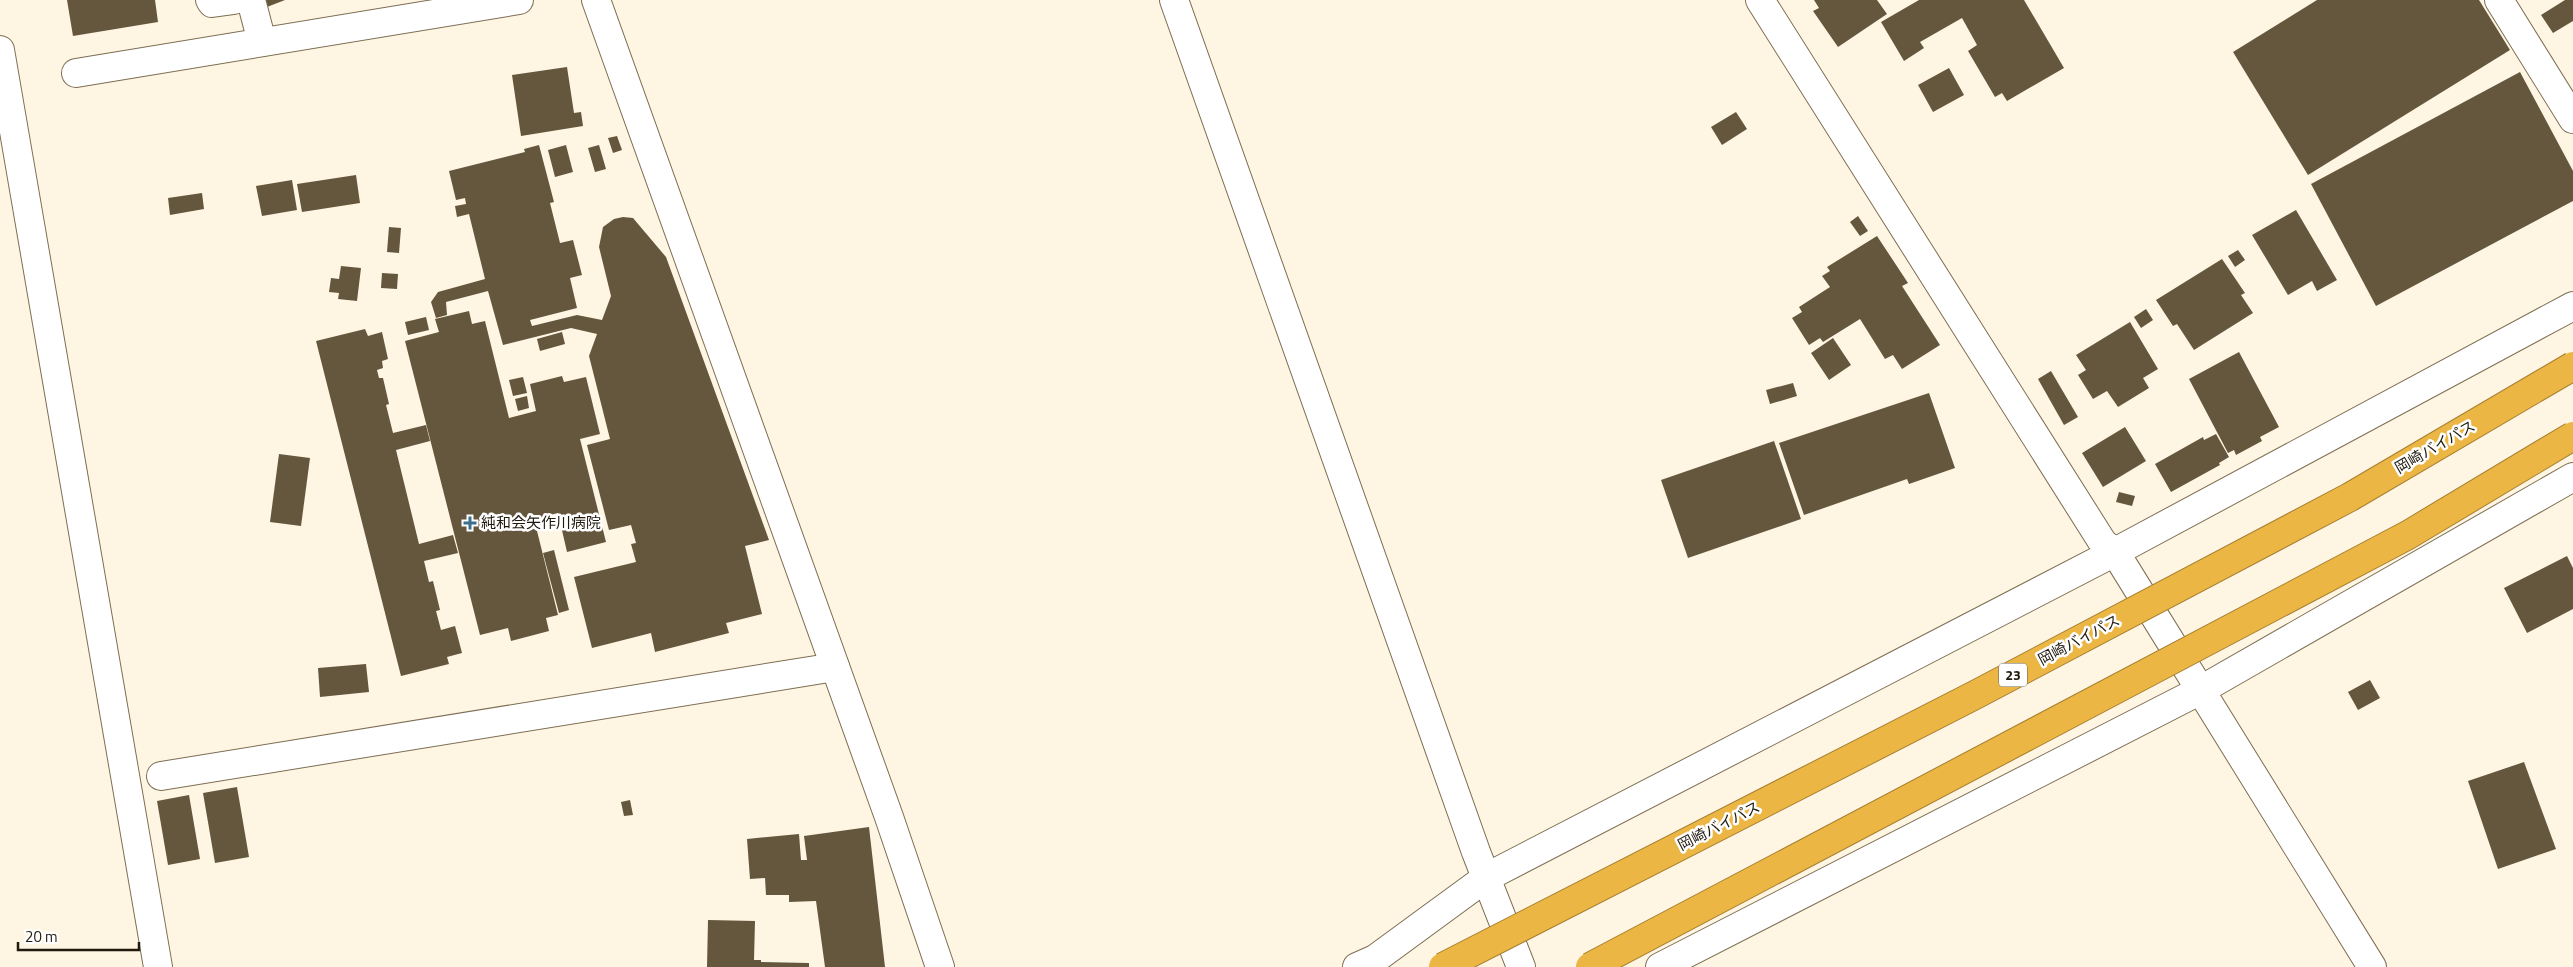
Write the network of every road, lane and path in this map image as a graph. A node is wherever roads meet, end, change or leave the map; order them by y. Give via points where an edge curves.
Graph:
1 (210, 0) edge
2 (234, 0) edge
3 (251, 0) edge
4 (519, 0) edge
5 (596, 0) edge
6 (1174, 0) edge
7 (1760, 0) edge
8 (2499, 0) edge
9 (262, 42) junction
10 (0, 50) edge
11 (76, 73) dead end
12 (2573, 119) edge
13 (2573, 306) edge
14 (2573, 366) edge
15 (2573, 436) edge
16 (2573, 477) edge
17 (2115, 552) junction
18 (835, 667) junction
19 (2199, 691) junction
20 (160, 776) dead end
21 (1487, 877) junction
22 (158, 967) edge
23 (940, 967) edge
24 (1358, 967) edge
25 (1443, 967) edge
26 (1520, 967) edge
27 (1590, 967) edge
28 (1660, 967) edge
29 (2372, 967) edge

1 - 2 street via 212,3
3 - 9 street
4 - 9 street
5 - 18 street
6 - 21 street
7 - 17 street via 2103,543
8 - 12 street
9 - 11 street
10 - 22 street
13 - 17 street
14 - 25 highway, 岡崎バイパス / 23, bridge via 2350,497 1975,695
15 - 27 highway, bridge via 2408,535
16 - 19 street
17 - 19 street
17 - 21 street
18 - 20 street
18 - 23 street
19 - 28 street
19 - 29 street
21 - 24 street via 1375,959
21 - 26 street

